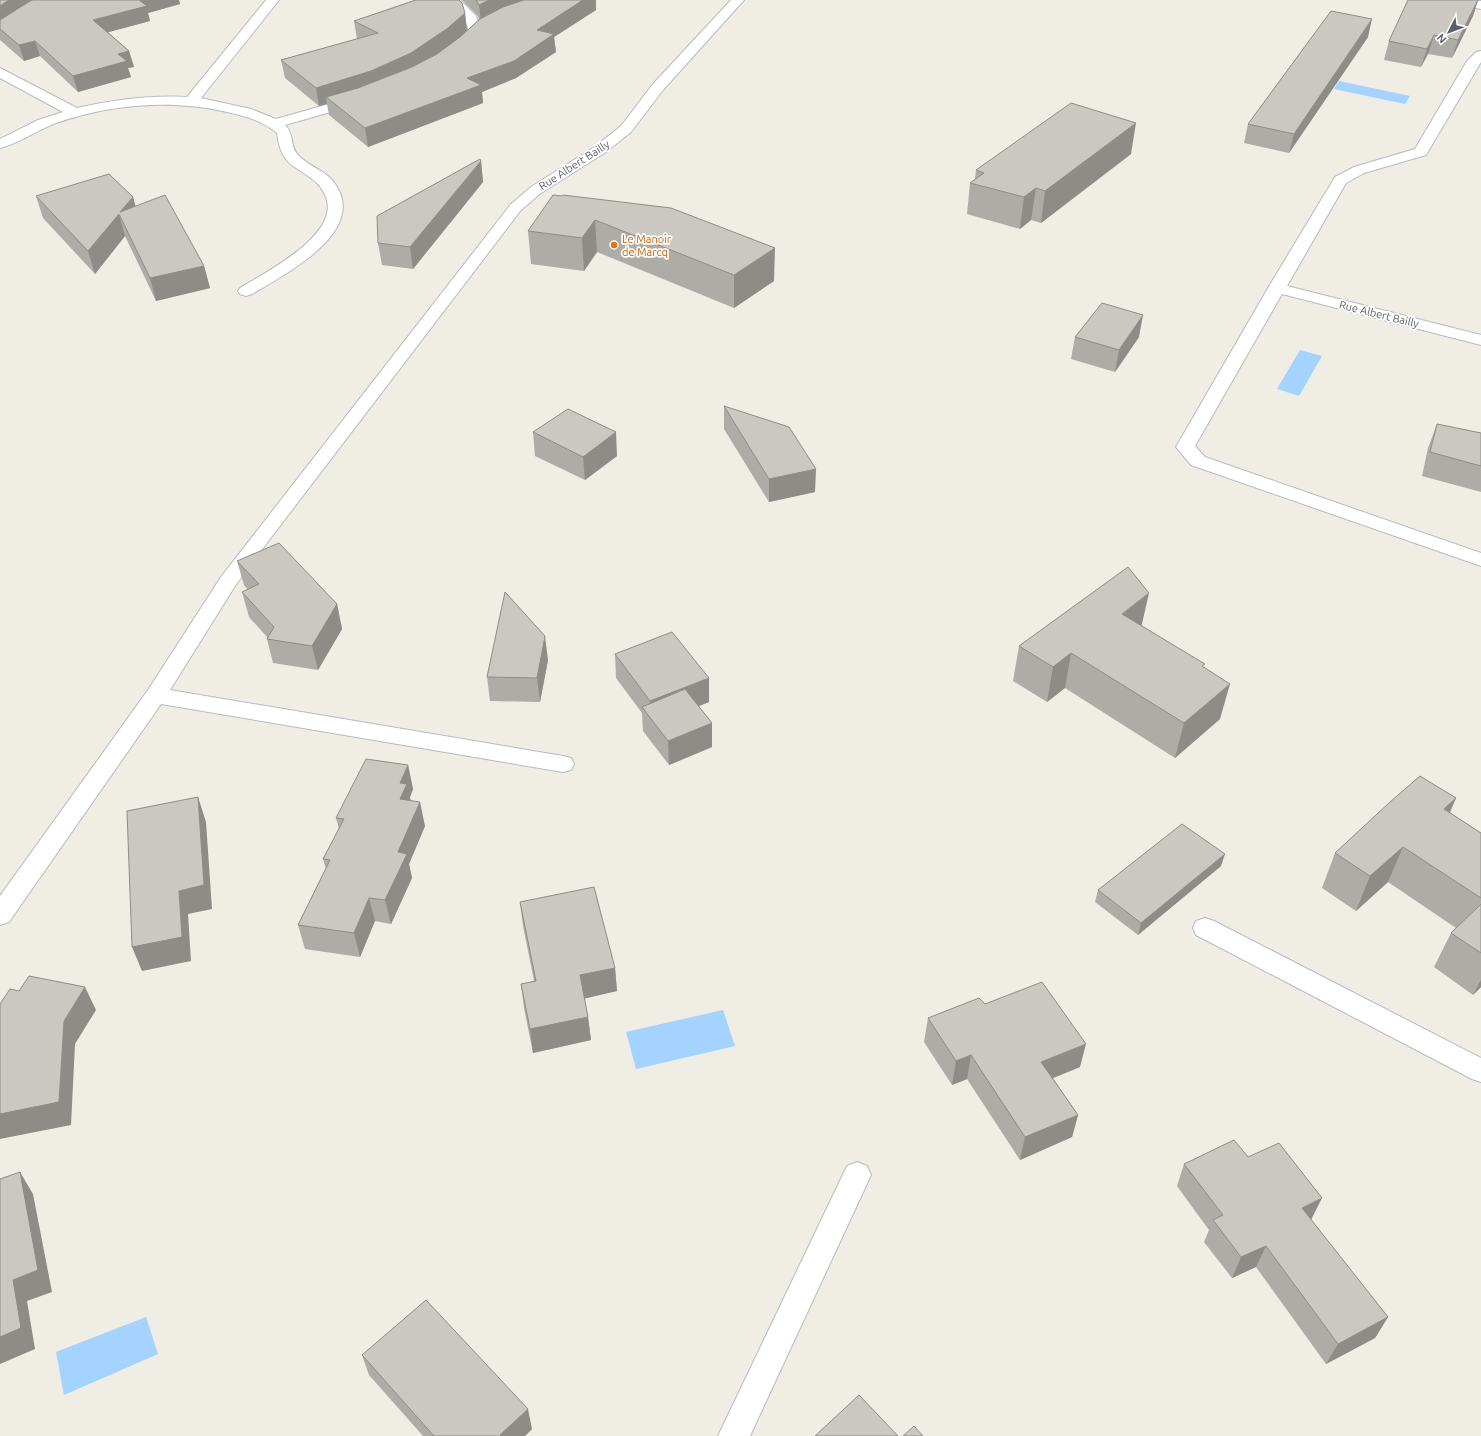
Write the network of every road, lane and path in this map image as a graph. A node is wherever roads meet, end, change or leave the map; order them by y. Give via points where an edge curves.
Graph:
1 (273, 0) edge
2 (453, 0) edge
3 (738, 0) edge
4 (1453, 0) edge
5 (1481, 5) edge
6 (488, 25) edge
7 (476, 32) junction
8 (1481, 55) edge
9 (449, 58) edge
10 (0, 72) edge
11 (369, 96) edge
12 (191, 101) junction
13 (75, 113) junction
14 (274, 124) junction
15 (0, 144) edge
16 (1276, 288) junction
17 (246, 291) dead end
18 (1481, 340) edge
19 (1481, 560) edge
20 (156, 695) junction
21 (563, 764) dead end
22 (0, 915) edge
23 (1205, 928) dead end
24 (1481, 1071) edge
25 (856, 1175) dead end
26 (734, 1436) edge

1 - 12 street
2 - 7 street via 471,19
3 - 20 street, Rue Albert Bailly via 658,87 626,129 601,150 536,190 516,207 240,564
4 - 5 street
6 - 7 street
7 - 9 street
8 - 16 street via 1474,61 1421,152 1407,158 1363,167 1340,180
10 - 13 street
11 - 14 street
12 - 13 street via 111,106
12 - 14 street via 245,112 265,118
13 - 15 street via 40,124
14 - 17 street via 284,132 287,152 291,158 317,176 334,193 336,213 317,243
16 - 18 street, Rue Albert Bailly
16 - 19 street via 1185,446 1198,461
20 - 21 street
20 - 22 street, Rue Albert Bailly
23 - 24 street
25 - 26 street

